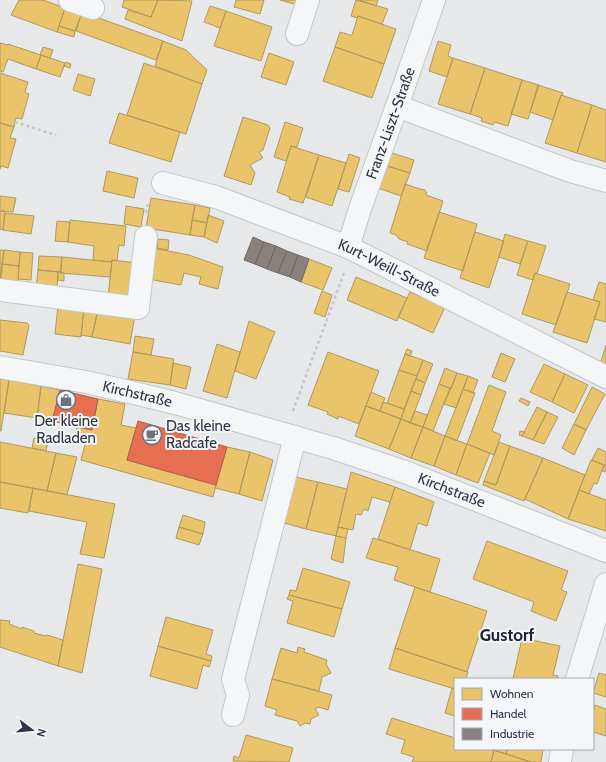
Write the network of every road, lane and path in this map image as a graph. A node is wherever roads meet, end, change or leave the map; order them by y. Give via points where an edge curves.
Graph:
1 (70, 0) edge
2 (308, 0) edge
3 (434, 0) edge
4 (93, 8) dead end
5 (297, 34) dead end
6 (397, 106) junction
7 (15, 122) dead end
8 (56, 135) dead end
9 (606, 181) edge
10 (163, 183) joint
11 (146, 237) joint
12 (348, 247) junction
13 (0, 290) edge
14 (0, 367) edge
15 (606, 376) edge
16 (296, 436) junction
17 (606, 551) edge
18 (606, 584) edge
19 (577, 678) edge
20 (233, 715) dead end
21 (562, 750) edge
22 (560, 762) edge

1 - 4 street
2 - 5 street
3 - 6 street, Franz-Liszt-Straße
6 - 9 street via 570,171
6 - 12 street, Franz-Liszt-Straße
7 - 8 path
10 - 11 path via 151,188 144,229
10 - 12 street, Kurt-Weill-Straße via 216,197
11 - 13 street via 138,308
12 - 15 street, Kurt-Weill-Straße
12 - 16 path via 344,273 290,419
14 - 16 street, Kirchstraße via 134,393
16 - 17 street, Kirchstraße via 405,472
16 - 20 street via 232,679 238,695
18 - 19 street
21 - 22 street

